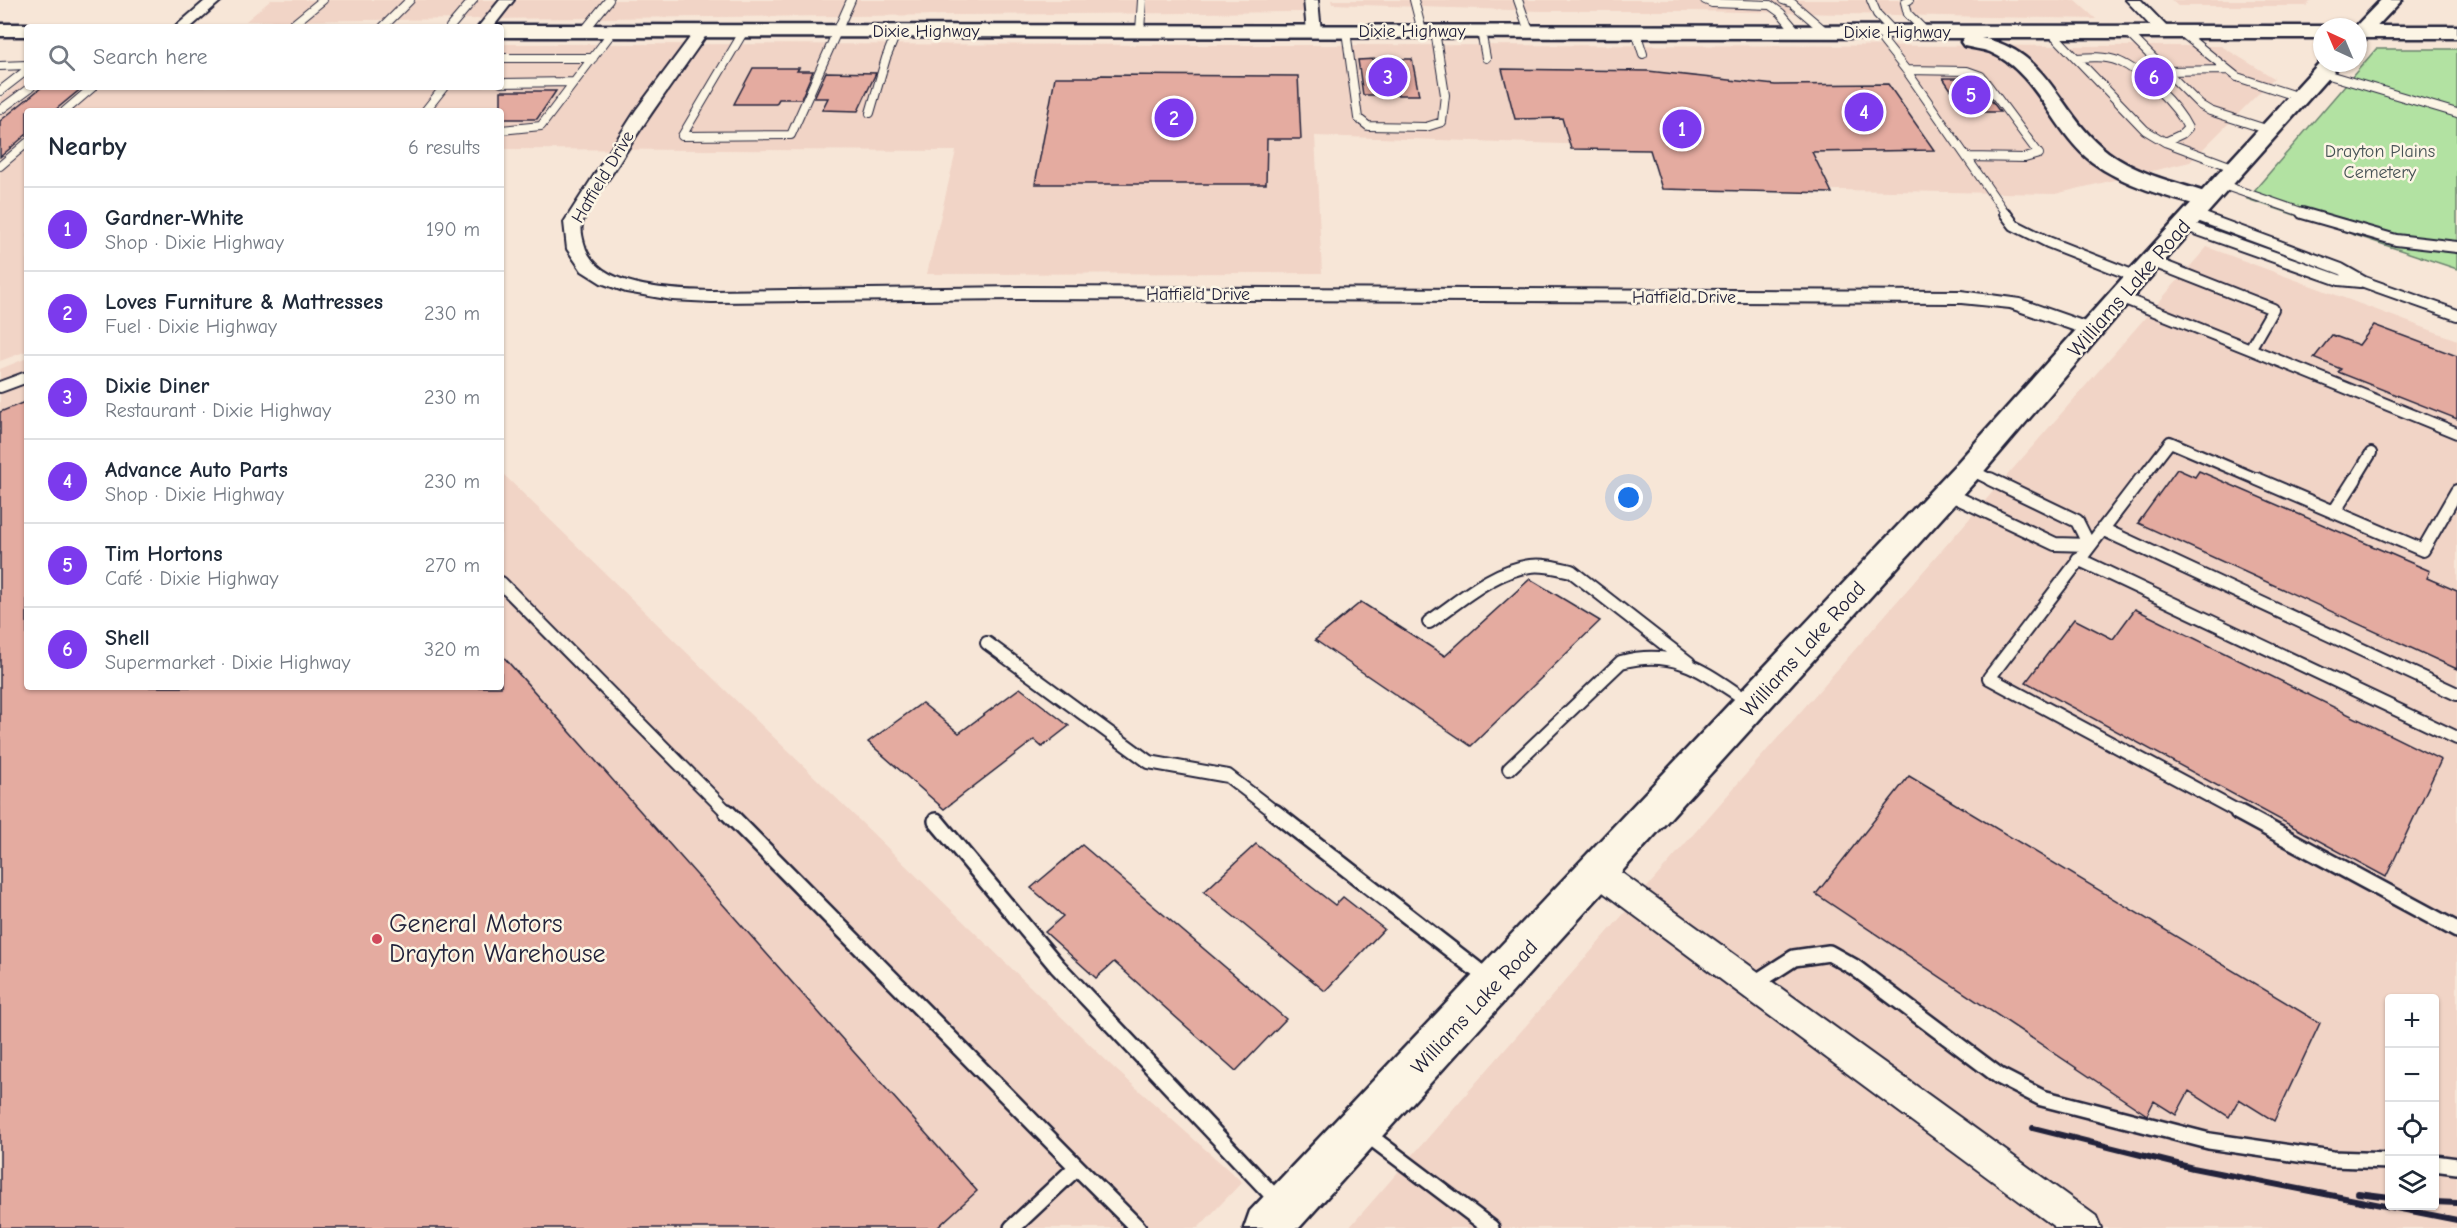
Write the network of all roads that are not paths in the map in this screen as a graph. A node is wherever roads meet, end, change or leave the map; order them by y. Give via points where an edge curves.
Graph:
1 (215, 0) edge
2 (323, 0) edge
3 (410, 0) edge
4 (473, 0) edge
5 (507, 0) edge
6 (609, 0) edge
7 (851, 0) edge
8 (1142, 0) edge
9 (1311, 0) edge
10 (1414, 0) edge
11 (1518, 0) edge
12 (1705, 0) edge
13 (1782, 0) edge
14 (1871, 0) edge
15 (1909, 0) edge
16 (2133, 0) edge
17 (2392, 0) edge
18 (1773, 2) edge
19 (186, 24) edge
20 (293, 24) edge
21 (386, 24) edge
22 (453, 24) edge
23 (487, 24) edge
24 (1526, 24) junction
25 (1425, 25) junction
26 (2367, 25) edge
27 (0, 30) edge
28 (24, 30) edge
29 (504, 31) edge
30 (584, 31) junction
31 (613, 31) junction
32 (702, 31) junction
33 (744, 31) junction
34 (835, 31) junction
35 (897, 31) junction
36 (1140, 31) junction
37 (1481, 31) junction
38 (1314, 32) junction
39 (1346, 32) junction
40 (1636, 32) junction
41 (1694, 32) junction
42 (1797, 32) junction
43 (1826, 32) junction
44 (1926, 32) junction
45 (2051, 32) junction
46 (2127, 32) junction
47 (2172, 32) junction
48 (2313, 32) edge
49 (2457, 32) edge
50 (2367, 33) edge
51 (1888, 37) junction
52 (1643, 54) dead end
53 (504, 58) edge
54 (593, 58) junction
55 (1486, 58) dead end
56 (2076, 58) junction
57 (0, 66) edge
58 (24, 68) edge
59 (1906, 70) junction
60 (2228, 70) junction
61 (24, 71) edge
62 (2166, 71) junction
63 (2322, 72) edge
64 (2338, 72) edge
65 (574, 82) junction
66 (504, 83) edge
67 (27, 90) edge
68 (90, 90) edge
69 (442, 90) edge
70 (0, 92) edge
71 (2299, 97) junction
72 (68, 108) edge
73 (427, 108) edge
74 (0, 110) edge
75 (870, 113) dead end
76 (2457, 113) edge
77 (504, 130) edge
78 (2269, 130) junction
79 (2165, 142) junction
80 (24, 146) edge
81 (1968, 157) junction
82 (0, 166) edge
83 (2208, 198) junction
84 (2457, 247) edge
85 (2144, 269) junction
86 (2364, 282) junction
87 (2120, 297) junction
88 (2457, 315) edge
89 (2090, 330) junction
90 (2250, 349) junction
91 (24, 377) edge
92 (0, 387) edge
93 (2457, 433) edge
94 (2371, 453) dead end
95 (1958, 481) junction
96 (2457, 491) edge
97 (2334, 512) junction
98 (2102, 529) junction
99 (2089, 545) junction
100 (2078, 559) junction
101 (504, 586) edge
102 (1429, 622) dead end
103 (987, 643) dead end
104 (1689, 663) junction
105 (2457, 694) edge
106 (1752, 704) junction
107 (2457, 738) edge
108 (1509, 770) dead end
109 (936, 821) dead end
110 (1598, 872) junction
111 (2457, 930) edge
112 (1496, 984) junction
113 (1751, 985) junction
114 (1361, 1130) junction
115 (2385, 1161) edge
116 (2439, 1164) edge
117 (2457, 1166) edge
118 (1077, 1167) junction
119 (1276, 1218) edge
120 (1012, 1228) edge
121 (1138, 1228) edge
122 (1491, 1228) edge
123 (2084, 1228) edge

1 - 19 street
2 - 20 lane
3 - 21 lane
4 - 22 lane
5 - 23 street
6 - 30 lane
7 - 34 lane
8 - 36 lane
9 - 38 street
10 - 25 lane
11 - 24 lane
12 - 18 lane
13 - 43 lane via 1792,3
14 - 51 lane
15 - 44 lane via 1905,2 1908,14
16 - 47 street
17 - 26 main road
18 - 42 lane
24 - 37 main road, Dixie Highway
24 - 40 main road, Dixie Highway
25 - 37 main road, Dixie Highway
25 - 39 main road, Dixie Highway
25 - 39 lane via 1445,95 1442,122 1426,127 1368,126 1358,118
27 - 28 main road
29 - 30 main road, Dixie Highway
30 - 31 main road, Dixie Highway
31 - 32 main road, Dixie Highway
31 - 54 lane
32 - 33 main road, Dixie Highway
32 - 89 street, Hatfield Drive via 644,110 573,222 575,251 605,279 638,289 686,296 961,293 1961,297 2013,303
33 - 34 main road, Dixie Highway
33 - 34 lane via 682,136 791,135
34 - 35 main road, Dixie Highway
35 - 36 main road, Dixie Highway
35 - 75 lane
36 - 38 main road, Dixie Highway
37 - 55 lane
38 - 39 main road, Dixie Highway
40 - 41 main road, Dixie Highway
40 - 52 lane
41 - 42 main road, Dixie Highway
41 - 51 main road via 1735,40
42 - 43 main road, Dixie Highway
43 - 51 main road, Dixie Highway
44 - 45 main road, Dixie Highway
44 - 51 main road, Dixie Highway
45 - 46 main road, Dixie Highway
45 - 56 lane
46 - 47 main road, Dixie Highway
46 - 62 lane
47 - 48 main road, Dixie Highway
47 - 60 lane
49 - 50 main road
51 - 59 lane
51 - 83 main road via 1980,42 2012,53 2040,83 2081,140 2101,157 2128,172
53 - 54 lane
54 - 65 lane
56 - 79 lane via 2145,130
56 - 79 lane via 2105,57 2124,64 2178,112 2188,128
57 - 58 lane
59 - 81 lane
59 - 81 lane via 1967,71 1981,76 2039,154 2025,158
60 - 62 lane
60 - 71 lane via 2237,77
61 - 70 lane
62 - 78 lane via 2210,111
63 - 71 main road, Williams Lake Road
64 - 76 lane
65 - 66 lane
65 - 77 lane via 542,126
67 - 74 lane
68 - 72 lane
69 - 73 lane
71 - 78 main road, Williams Lake Road
78 - 83 main road, Williams Lake Road
79 - 83 lane
80 - 82 lane
81 - 85 lane via 2014,225 2048,242
83 - 84 lane via 2326,219 2390,238
83 - 85 main road, Williams Lake Road
83 - 86 lane
83 - 86 lane via 2339,280
85 - 87 main road, Williams Lake Road
85 - 90 lane via 2273,309
86 - 88 lane
87 - 89 main road, Williams Lake Road
87 - 90 lane
89 - 95 main road, Williams Lake Road
90 - 93 lane
91 - 92 lane
94 - 97 lane
95 - 99 lane via 2055,544
95 - 99 lane via 2078,522
95 - 106 main road, Williams Lake Road
96 - 97 lane via 2423,550
97 - 98 lane via 2170,442
98 - 99 lane
98 - 105 lane
99 - 100 lane
100 - 107 lane
100 - 111 lane via 1989,678
101 - 118 lane
102 - 104 lane via 1500,576 1528,566 1552,567 1571,572
103 - 112 lane via 1149,762 1228,777
104 - 106 lane
104 - 108 lane via 1677,658 1637,656 1621,662
106 - 110 main road, Williams Lake Road
109 - 119 lane
110 - 112 main road, Williams Lake Road
110 - 113 street
112 - 114 main road, Williams Lake Road
113 - 115 lane via 1794,958 1829,953 1854,967 1999,1076 2042,1098 2209,1141 2332,1159
113 - 123 street
114 - 119 main road, Williams Lake Road
114 - 122 lane
116 - 117 lane
118 - 120 lane
118 - 121 lane

